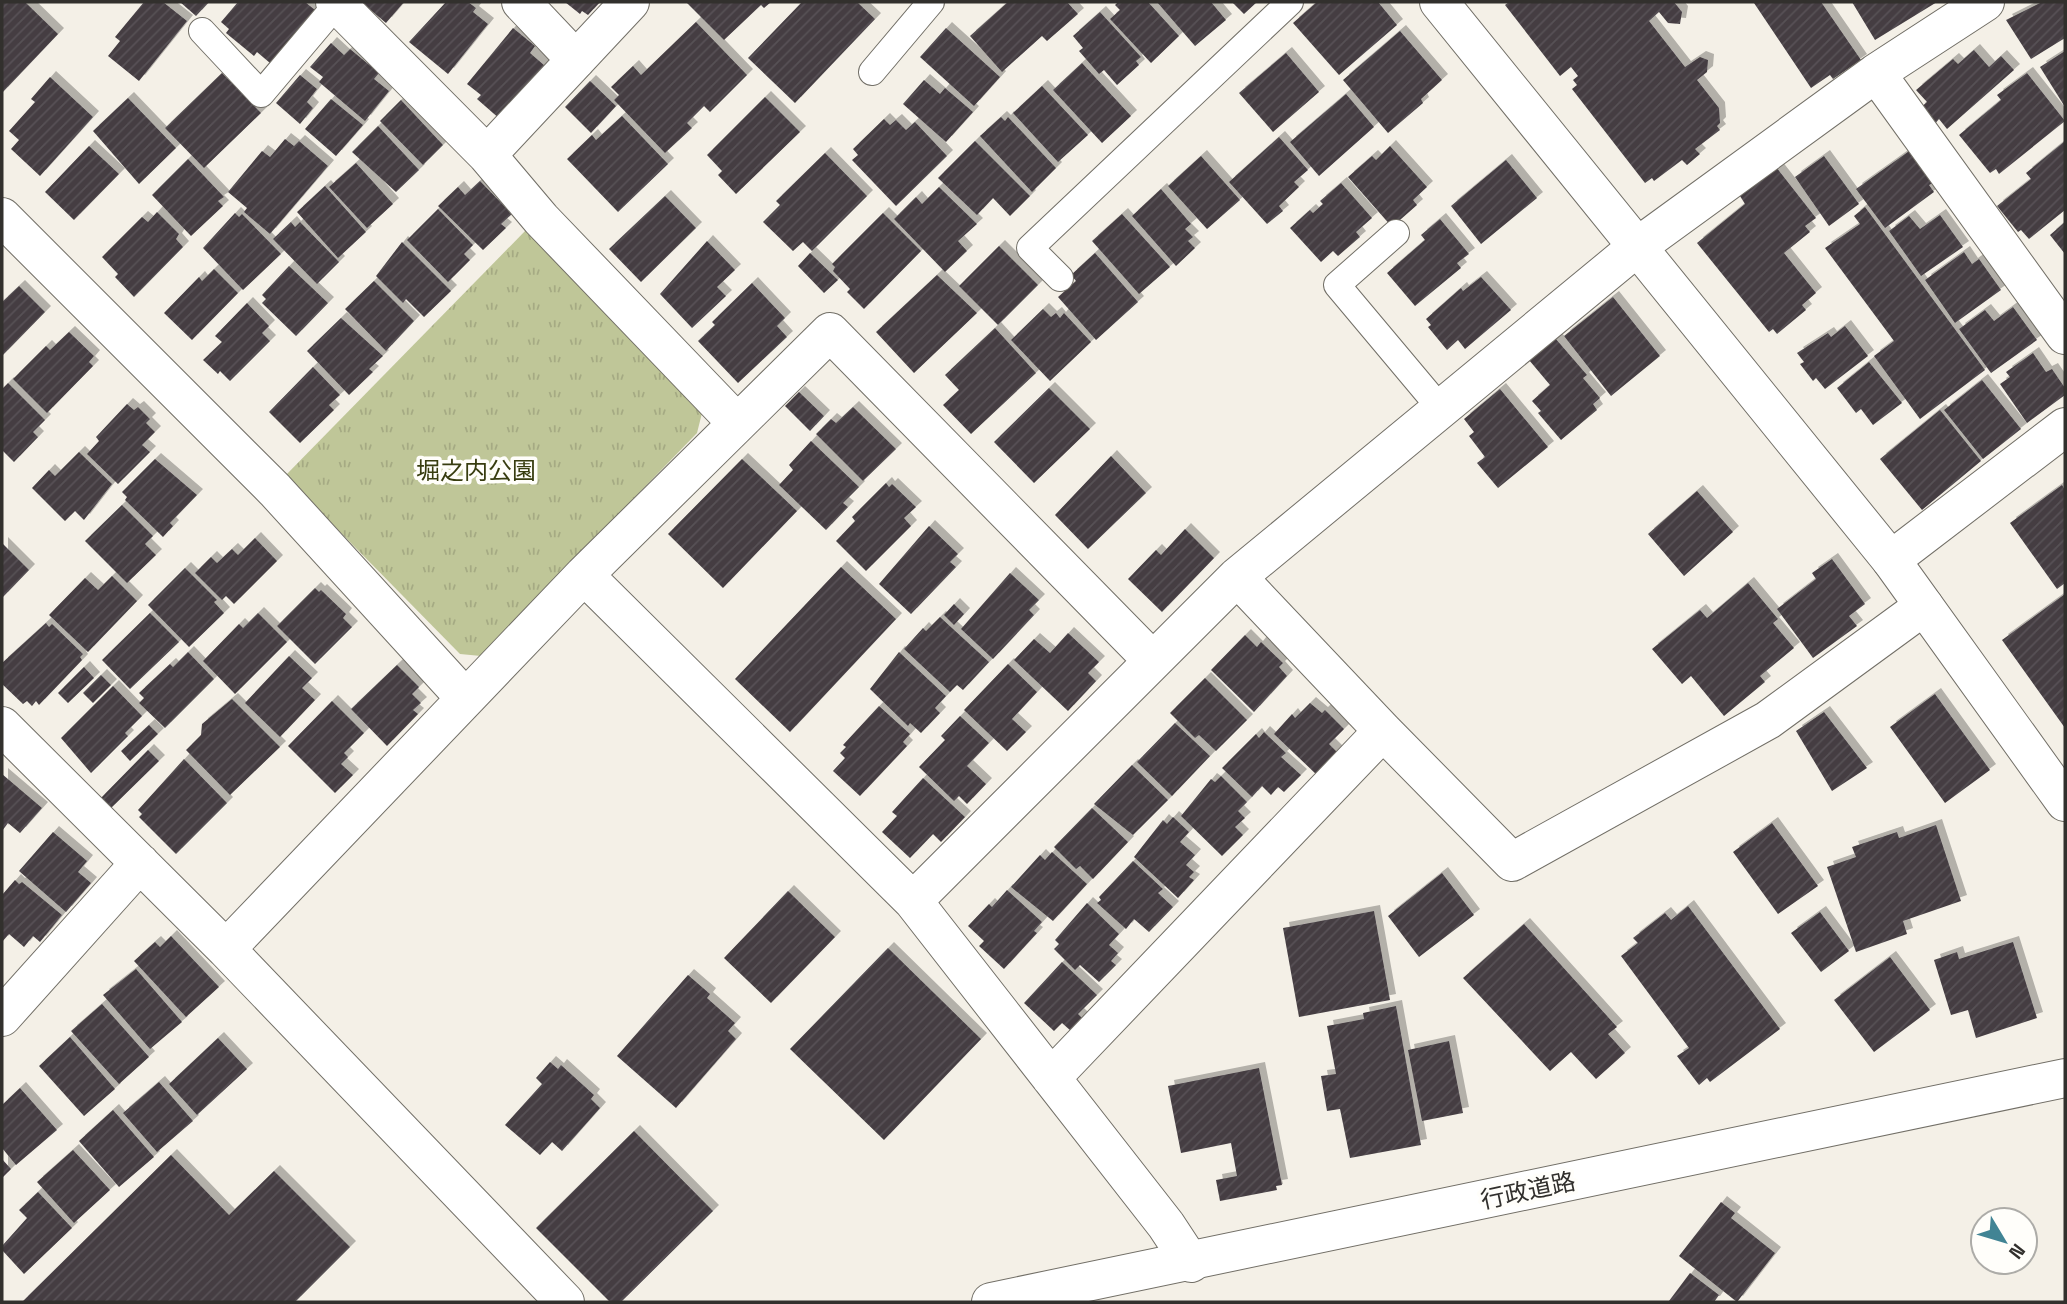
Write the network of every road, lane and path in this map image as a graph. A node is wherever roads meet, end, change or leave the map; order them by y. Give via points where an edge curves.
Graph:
1 (521, 2) edge
2 (630, 2) edge
3 (931, 2) edge
4 (1290, 2) edge
5 (1439, 2) edge
6 (1985, 2) edge
7 (336, 3) edge
8 (202, 31) dead end
9 (576, 60) junction
10 (872, 72) dead end
11 (1876, 73) junction
12 (487, 155) junction
13 (2, 217) edge
14 (1396, 233) dead end
15 (1637, 247) junction
16 (1060, 278) dead end
17 (2065, 335) edge
18 (1441, 409) junction
19 (737, 423) junction
20 (2065, 427) edge
21 (1891, 560) junction
22 (584, 575) junction
23 (1237, 577) junction
24 (1924, 606) junction
25 (1153, 661) junction
26 (465, 698) junction
27 (2, 726) edge
28 (1383, 731) junction
29 (2065, 802) edge
30 (140, 863) junction
31 (913, 901) junction
32 (226, 949) junction
33 (2, 1017) edge
34 (2065, 1078) edge
35 (1051, 1079) junction
36 (1191, 1263) junction
37 (565, 1302) edge
38 (991, 1302) edge

1 - 9 main road
2 - 9 main road
3 - 10 lane
4 - 16 lane via 1030,248
5 - 15 main road
6 - 11 main road
7 - 8 lane via 261,94
7 - 12 main road
9 - 12 main road
11 - 15 main road
11 - 17 main road
12 - 19 main road via 541,219
13 - 26 main road via 275,490
14 - 18 lane via 1337,285
15 - 18 main road
15 - 21 main road
18 - 23 main road
19 - 22 main road
19 - 25 main road via 830,332
20 - 21 main road
21 - 24 main road
22 - 26 main road
22 - 31 main road
23 - 25 main road
23 - 28 main road
24 - 28 main road via 1768,720 1513,862
24 - 29 main road
25 - 31 main road
26 - 32 main road
27 - 30 main road
28 - 35 main road
30 - 32 main road
30 - 33 main road
31 - 35 main road
32 - 37 main road
34 - 36 main road, 行政道路
35 - 36 main road
36 - 38 main road, 行政道路

